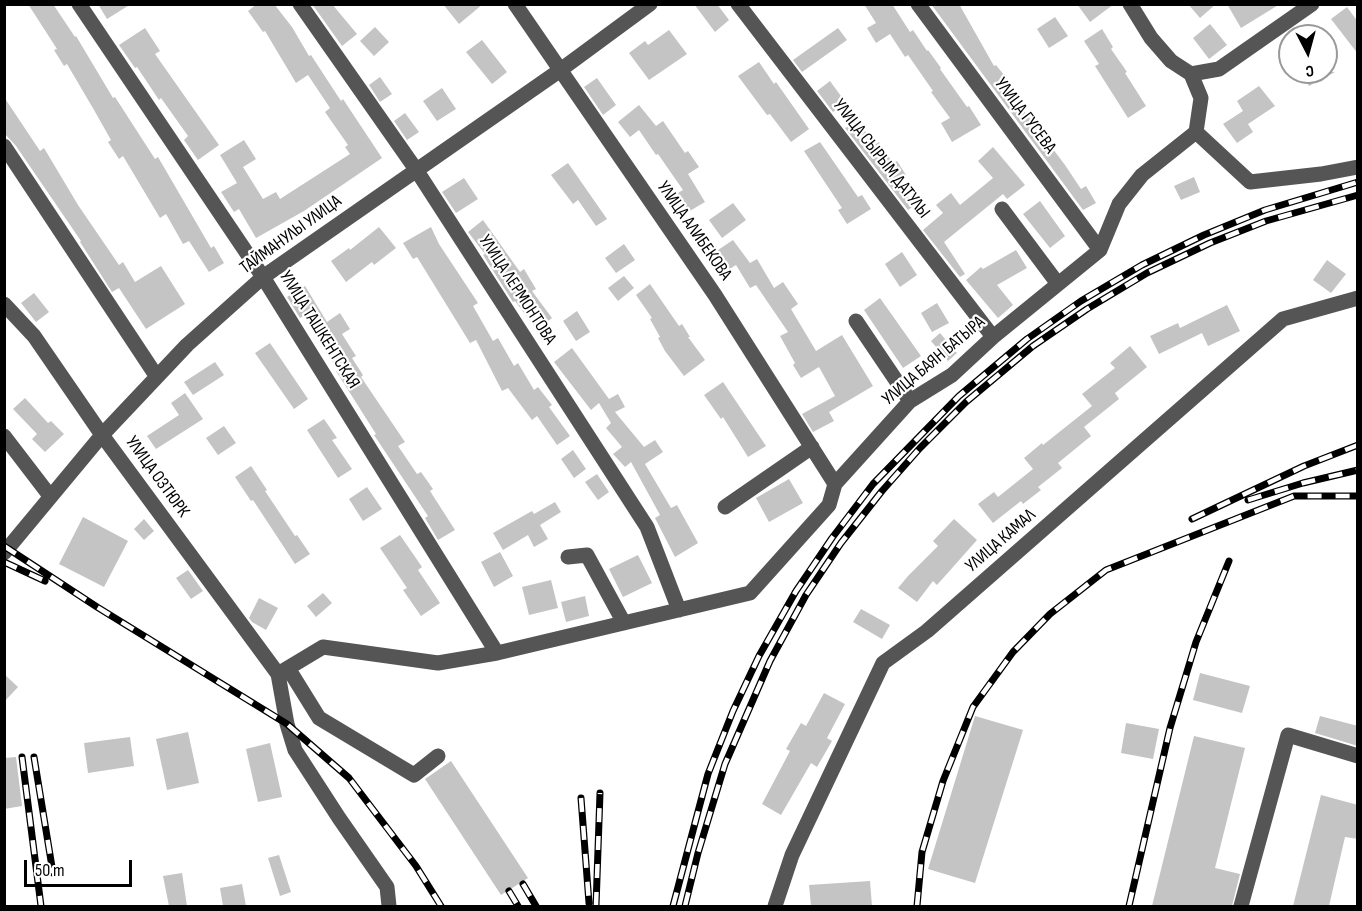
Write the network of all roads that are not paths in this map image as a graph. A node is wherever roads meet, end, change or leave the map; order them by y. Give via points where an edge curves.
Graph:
1 (79, 4) edge
2 (300, 4) edge
3 (515, 4) edge
4 (650, 4) edge
5 (738, 4) edge
6 (918, 4) edge
7 (1130, 4) edge
8 (1312, 4) edge
9 (559, 71) junction
10 (1191, 74) junction
11 (1196, 132) junction
12 (4, 146) edge
13 (1358, 166) edge
14 (417, 171) junction
15 (1002, 209) dead end
16 (1100, 250) junction
17 (263, 277) junction
18 (1058, 284) junction
19 (1358, 298) edge
20 (4, 304) edge
21 (856, 321) dead end
22 (993, 337) junction
23 (158, 377) junction
24 (910, 401) junction
25 (102, 435) junction
26 (4, 436) edge
27 (812, 447) junction
28 (835, 484) junction
29 (50, 496) junction
30 (725, 507) dead end
31 (7, 548) edge
32 (568, 557) dead end
33 (679, 610) junction
34 (624, 623) junction
35 (497, 653) junction
36 (283, 671) junction
37 (438, 756) dead end
38 (1358, 756) edge
39 (389, 906) edge
40 (775, 906) edge
41 (1241, 906) edge

1 - 17 street, УЛИЦА ТАШКЕНТСКАЯ
2 - 14 street, УЛИЦА ЛЕРМОНТОВА
3 - 9 street, УЛИЦА АЛИБЕКОВА
4 - 9 street, ТАЙМАНУЛЫ УЛИЦА
5 - 22 street, УЛИЦА СЫРЫМ ДАТУЛЫ
6 - 16 street, УЛИЦА ГУСЕВА
7 - 10 street via 1171,61
8 - 10 street via 1219,69
9 - 14 street, ТАЙМАНУЛЫ УЛИЦА
9 - 27 street, УЛИЦА АЛИБЕКОВА via 715,295
10 - 11 street via 1201,99
11 - 13 street via 1250,182
11 - 16 street, УЛИЦА БАЯН БАТЫРА via 1142,175 1119,204
12 - 23 street
14 - 17 street, ТАЙМАНУЛЫ УЛИЦА
14 - 33 street, УЛИЦА ЛЕРМОНТОВА via 646,527
15 - 18 street
16 - 18 street, УЛИЦА БАЯН БАТЫРА
17 - 23 street, ТАЙМАНУЛЫ УЛИЦА via 187,345
17 - 35 street, УЛИЦА ТАШКЕНТСКАЯ
18 - 22 street, УЛИЦА БАЯН БАТЫРА
19 - 40 street, УЛИЦА КАМАЛ via 1283,320 927,631 884,663 792,855
20 - 25 street, УЛИЦА ОЗТЮРК via 33,336
21 - 24 street
22 - 24 street, УЛИЦА БАЯН БАТЫРА via 952,375
23 - 25 street, ТАЙМАНУЛЫ УЛИЦА
24 - 28 street, УЛИЦА БАЯН БАТЫРА
25 - 29 street, ТАЙМАНУЛЫ УЛИЦА
25 - 36 street, УЛИЦА ОЗТЮРК
26 - 29 street
27 - 28 street, УЛИЦА АЛИБЕКОВА
27 - 30 street
28 - 33 street, УЛИЦА БАЯН БАТЫРА via 829,505 750,593
29 - 31 street, ТАЙМАНУЛЫ УЛИЦА
32 - 34 street via 587,555
33 - 34 street, УЛИЦА БАЯН БАТЫРА
34 - 35 street, УЛИЦА БАЯН БАТЫРА
35 - 36 street, УЛИЦА БАЯН БАТЫРА via 438,663 323,647
36 - 37 street, УЛИЦА ОЗТЮРК via 319,718 414,776
36 - 39 street via 287,724 295,750 387,887
38 - 41 street via 1288,735

